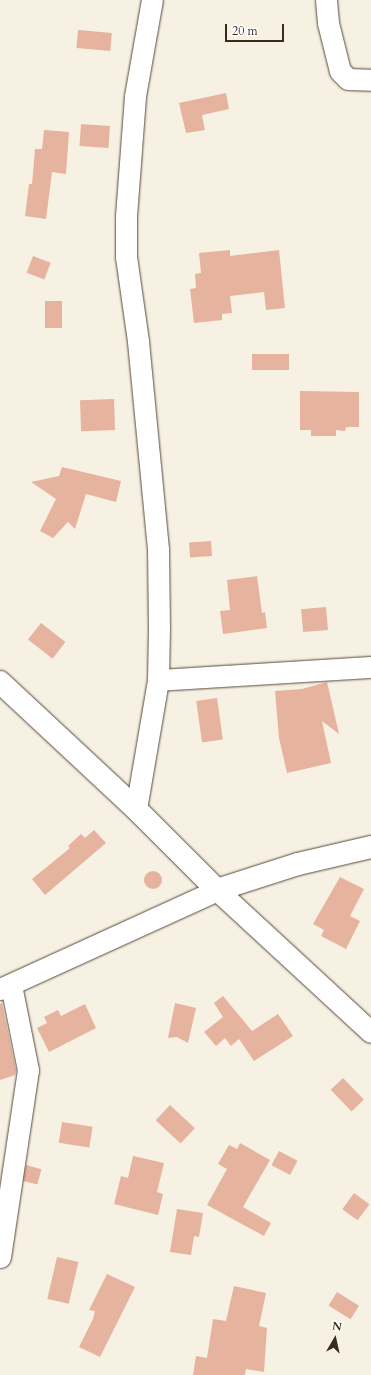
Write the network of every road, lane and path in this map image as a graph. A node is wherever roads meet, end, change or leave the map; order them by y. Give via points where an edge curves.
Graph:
1 (152, 0) edge
2 (326, 0) edge
3 (371, 80) edge
4 (371, 667) edge
5 (158, 680) junction
6 (0, 682) edge
7 (136, 809) junction
8 (371, 847) edge
9 (217, 890) junction
10 (6, 987) edge
11 (371, 1032) edge
12 (0, 1257) edge

1 - 5 street via 135,96 128,178 126,257 138,342 158,548
2 - 3 street via 328,23 340,72 348,79
4 - 5 street
5 - 7 street
6 - 7 street
7 - 9 street
8 - 9 street via 291,866
9 - 10 street
9 - 11 street
10 - 12 street via 28,1070

